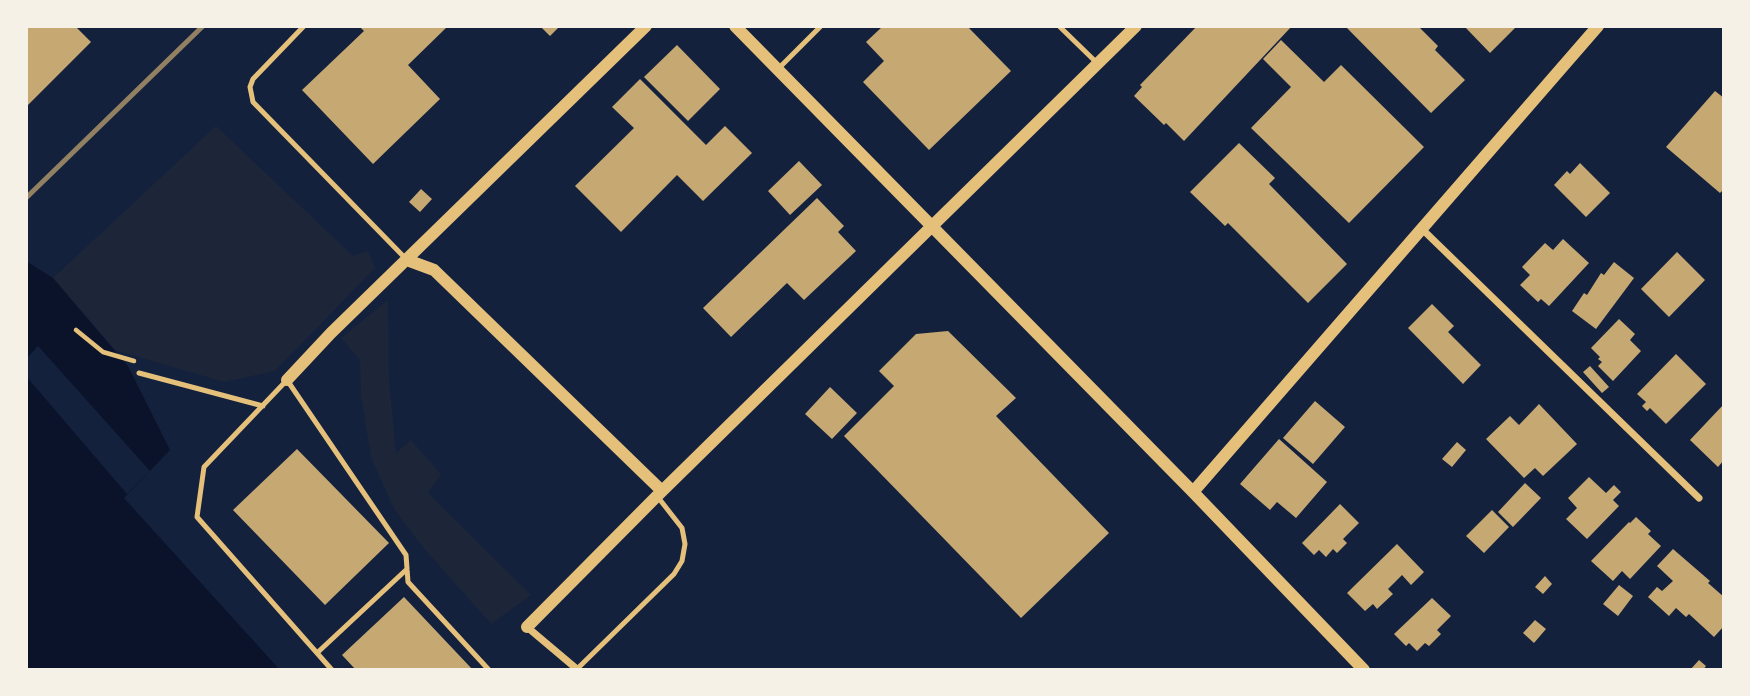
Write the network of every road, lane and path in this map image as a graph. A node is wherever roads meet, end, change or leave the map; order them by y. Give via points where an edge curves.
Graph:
1 (304, 26) edge
2 (646, 26) edge
3 (735, 26) edge
4 (821, 26) edge
5 (1059, 26) edge
6 (1136, 26) edge
7 (1598, 26) edge
8 (1098, 64) junction
9 (777, 70) junction
10 (932, 228) junction
11 (1421, 228) junction
12 (407, 260) junction
13 (76, 330) dead end
14 (142, 363) dead end
15 (139, 373) dead end
16 (287, 380) junction
17 (262, 406) junction
18 (1193, 492) junction
19 (660, 494) junction
20 (1699, 498) dead end
21 (407, 569) junction
22 (527, 627) joint
23 (317, 653) junction
24 (577, 669) edge
25 (332, 670) edge
26 (489, 670) edge
27 (1364, 670) edge

1 - 12 lane via 253,79 253,102
2 - 12 street
3 - 9 street
4 - 9 lane
5 - 8 lane
6 - 8 street
7 - 11 street
8 - 10 street
9 - 10 street
10 - 18 street
10 - 19 street
11 - 18 street
11 - 20 street
12 - 16 street
12 - 19 street via 434,270
13 - 14 path via 103,352
15 - 17 lane
16 - 17 lane
16 - 21 lane via 406,555
17 - 23 lane via 204,467 197,517
18 - 27 street
19 - 22 street
19 - 24 lane via 682,528 682,561
21 - 23 lane
21 - 26 lane via 408,582
22 - 24 street
23 - 25 lane

